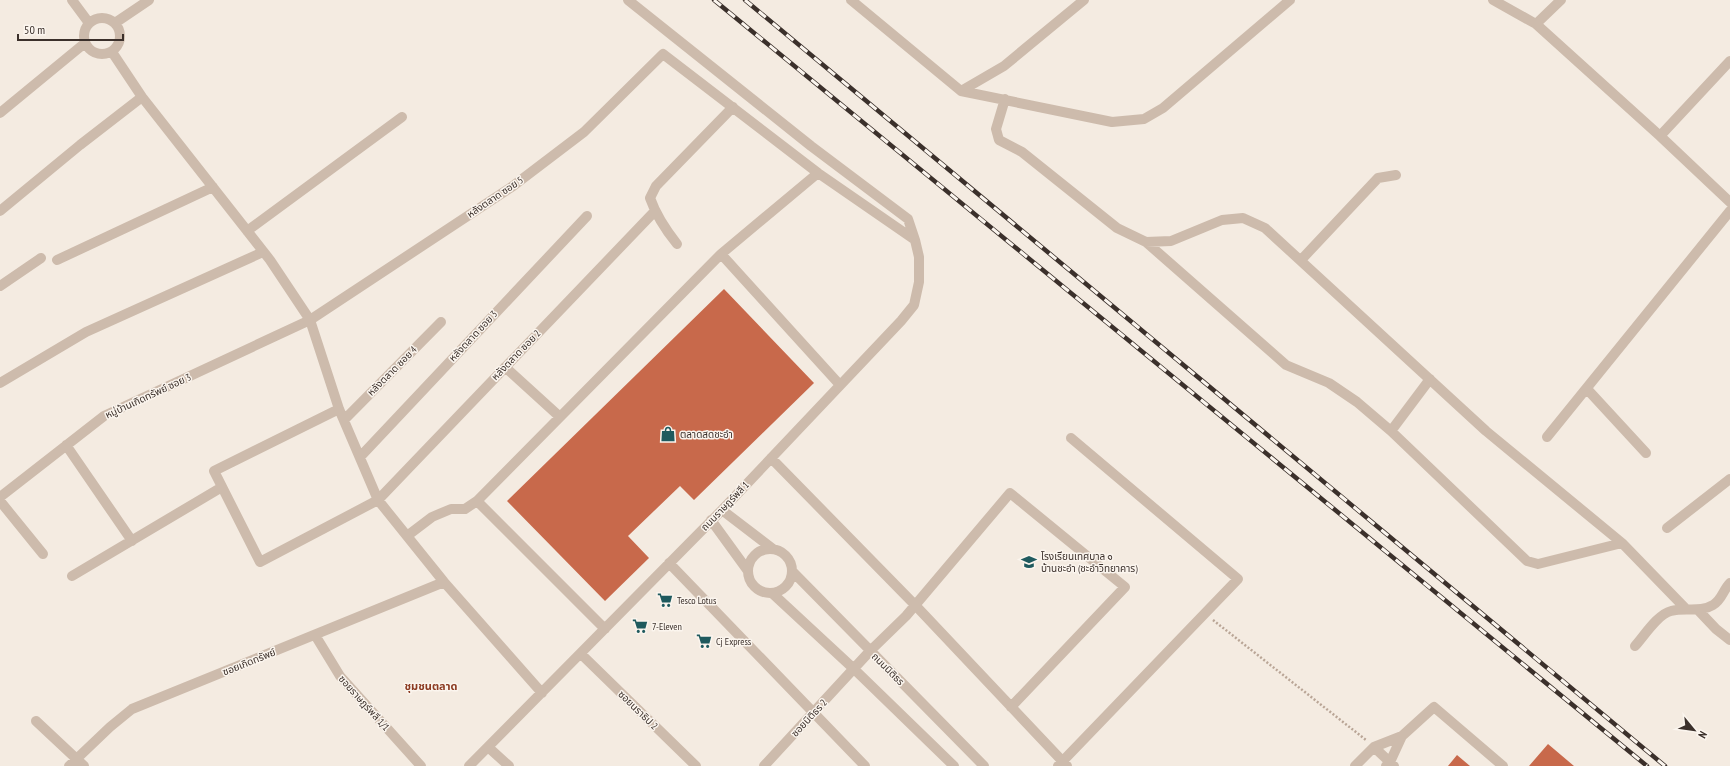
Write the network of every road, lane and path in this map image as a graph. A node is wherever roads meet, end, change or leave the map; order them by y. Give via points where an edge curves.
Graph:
1 (72, 0) edge
2 (149, 0) edge
3 (628, 0) edge
4 (851, 0) edge
5 (1084, 0) edge
6 (1290, 0) edge
7 (1493, 0) edge
8 (1561, 0) edge
9 (89, 22) junction
10 (115, 23) junction
11 (1536, 24) junction
12 (85, 43) junction
13 (112, 52) junction
14 (1730, 61) edge
15 (961, 91) junction
16 (142, 97) junction
17 (1005, 99) junction
18 (733, 107) junction
19 (0, 113) edge
20 (402, 117) dead end
21 (1660, 136) junction
22 (818, 173) junction
23 (1396, 175) dead end
24 (213, 187) junction
25 (1730, 202) edge
26 (0, 211) edge
27 (654, 211) junction
28 (1730, 211) edge
29 (587, 216) dead end
30 (247, 231) junction
31 (915, 240) junction
32 (1146, 242) junction
33 (677, 244) dead end
34 (263, 252) junction
35 (721, 254) junction
36 (41, 258) dead end
37 (57, 260) dead end
38 (1301, 260) junction
39 (0, 286) edge
40 (310, 320) junction
41 (441, 322) dead end
42 (505, 366) junction
43 (1430, 379) junction
44 (0, 383) edge
45 (840, 385) junction
46 (1587, 389) junction
47 (339, 409) junction
48 (560, 417) junction
49 (344, 420) junction
50 (1391, 431) junction
51 (1547, 437) dead end
52 (1071, 438) dead end
53 (66, 445) junction
54 (1646, 453) dead end
55 (360, 457) junction
56 (770, 458) junction
57 (1730, 479) edge
58 (222, 487) junction
59 (0, 497) edge
60 (378, 500) junction
61 (0, 501) edge
62 (477, 501) junction
63 (722, 510) junction
64 (712, 520) junction
65 (1667, 528) dead end
66 (407, 536) junction
67 (132, 541) junction
68 (1622, 543) junction
69 (773, 549) junction
70 (43, 554) dead end
71 (669, 563) junction
72 (748, 571) junction
73 (792, 571) junction
74 (72, 576) dead end
75 (444, 582) junction
76 (1728, 588) edge
77 (772, 593) junction
78 (916, 606) junction
79 (1686, 610) junction
80 (1698, 610) junction
81 (1205, 614) junction
82 (605, 629) junction
83 (315, 635) junction
84 (1730, 640) edge
85 (1635, 646) dead end
86 (870, 651) junction
87 (581, 654) junction
88 (854, 669) junction
89 (542, 693) junction
90 (1011, 707) junction
91 (815, 713) junction
92 (36, 721) dead end
93 (1402, 736) junction
94 (488, 747) junction
95 (1374, 747) junction
96 (73, 762) edge
97 (1063, 765) edge
98 (1390, 765) edge
99 (84, 766) edge
100 (421, 766) edge
101 (469, 766) edge
102 (509, 766) edge
103 (696, 766) edge
104 (764, 766) edge
105 (865, 766) edge
106 (954, 766) edge
107 (984, 766) edge
108 (1355, 766) edge
109 (1503, 766) edge

1 - 9 street
2 - 10 street
3 - 31 street, ถนนราษฎร์พลี 1 via 811,146 908,219
4 - 15 street
5 - 15 street via 1004,66
6 - 17 street via 1163,108 1144,119 1112,122
7 - 11 street
8 - 11 street
9 - 10 street via 102,17 109,18
9 - 12 street via 84,33
10 - 13 street via 121,33 117,48
11 - 21 street
12 - 13 street via 88,49 96,54
12 - 19 street
13 - 16 street
14 - 21 street
15 - 17 street
16 - 24 street
16 - 26 street
17 - 32 street via 996,129 999,140 1022,152 1117,228
18 - 22 street
18 - 27 street via 656,186 650,198
18 - 40 street, หลังตลาด ซอย 5 via 664,54 584,132 524,177
20 - 30 street
21 - 25 street
22 - 31 street
22 - 35 street
23 - 38 street via 1378,178
24 - 30 street
24 - 37 street
27 - 33 street
27 - 42 street, หลังตลาด ซอย 2
28 - 46 street
29 - 55 street, หลังตลาด ซอย 3
30 - 34 street
31 - 45 street, ถนนราษฎร์พลี 1 via 919,257 919,282 914,305
32 - 38 street via 1171,241 1222,220 1243,218 1265,228
32 - 50 street via 1286,365 1329,383 1357,402
34 - 40 street
34 - 44 street via 86,332
35 - 45 street
35 - 48 street
36 - 39 street
38 - 43 street
40 - 47 street
40 - 53 street, หมู่บ้านเกิดทรัพย์ ซอย 3 via 104,416
41 - 49 street, หลังตลาด ซอย 4
42 - 48 street
42 - 60 street, หลังตลาด ซอย 2
43 - 50 street
43 - 68 street via 1486,431
45 - 56 street, ถนนราษฎร์พลี 1
46 - 51 street
46 - 54 street
47 - 49 street
47 - 58 street via 214,471
48 - 62 street
49 - 55 street
50 - 68 street via 1527,561 1538,564
52 - 81 street via 1238,579
53 - 59 street, หมู่บ้านเกิดทรัพย์ ซอย 3
53 - 67 street
55 - 60 street
56 - 63 street, ถนนราษฎร์พลี 1
56 - 78 street
57 - 65 street
58 - 60 street, หลังตลาด ซอย 2 via 260,562
58 - 67 street
60 - 66 street
61 - 70 street
62 - 66 street via 465,508 451,509 432,517
62 - 82 street
63 - 64 street, ถนนราษฎร์พลี 1
63 - 69 street
64 - 71 street, ถนนราษฎร์พลี 1
64 - 72 street
66 - 75 street
67 - 74 street
68 - 79 street
69 - 72 street via 758,552 749,564
69 - 73 street via 780,550 786,555
71 - 82 street, ถนนราษฎร์พลี 1
71 - 91 street
72 - 77 street via 749,578 758,590
73 - 77 street via 786,587
73 - 86 street, ถนนนิติธร
75 - 83 street, ซอยเกิดทรัพย์
75 - 89 street
76 - 80 street via 1717,603
77 - 88 street
78 - 86 street, ซอยนิติธร 2
78 - 90 street
78 - 90 street, ซอยนิติธร 2 via 1010,493 1125,587
79 - 80 street
79 - 85 street via 1665,613
80 - 84 street
81 - 95 path
81 - 97 street
82 - 87 street, ถนนราษฎร์พลี 1
83 - 96 street, ซอยเกิดทรัพย์ via 132,709
83 - 100 street, ซอยราษฎร์พลี 1/1 via 340,676
86 - 88 street, ซอยนิติธร 2
86 - 107 street, ถนนนิติธร
87 - 89 street, ถนนราษฎร์พลี 1
87 - 103 street, ซอยนราธิป 2
88 - 91 street, ซอยนิติธร 2
88 - 106 street
89 - 94 street, ถนนราษฎร์พลี 1
90 - 97 street
91 - 104 street, ซอยนิติธร 2
91 - 105 street
92 - 96 street
93 - 95 street
93 - 98 street
93 - 109 street via 1434,707
94 - 101 street, ถนนราษฎร์พลี 1
94 - 102 street
95 - 98 street
95 - 108 street
96 - 99 street

